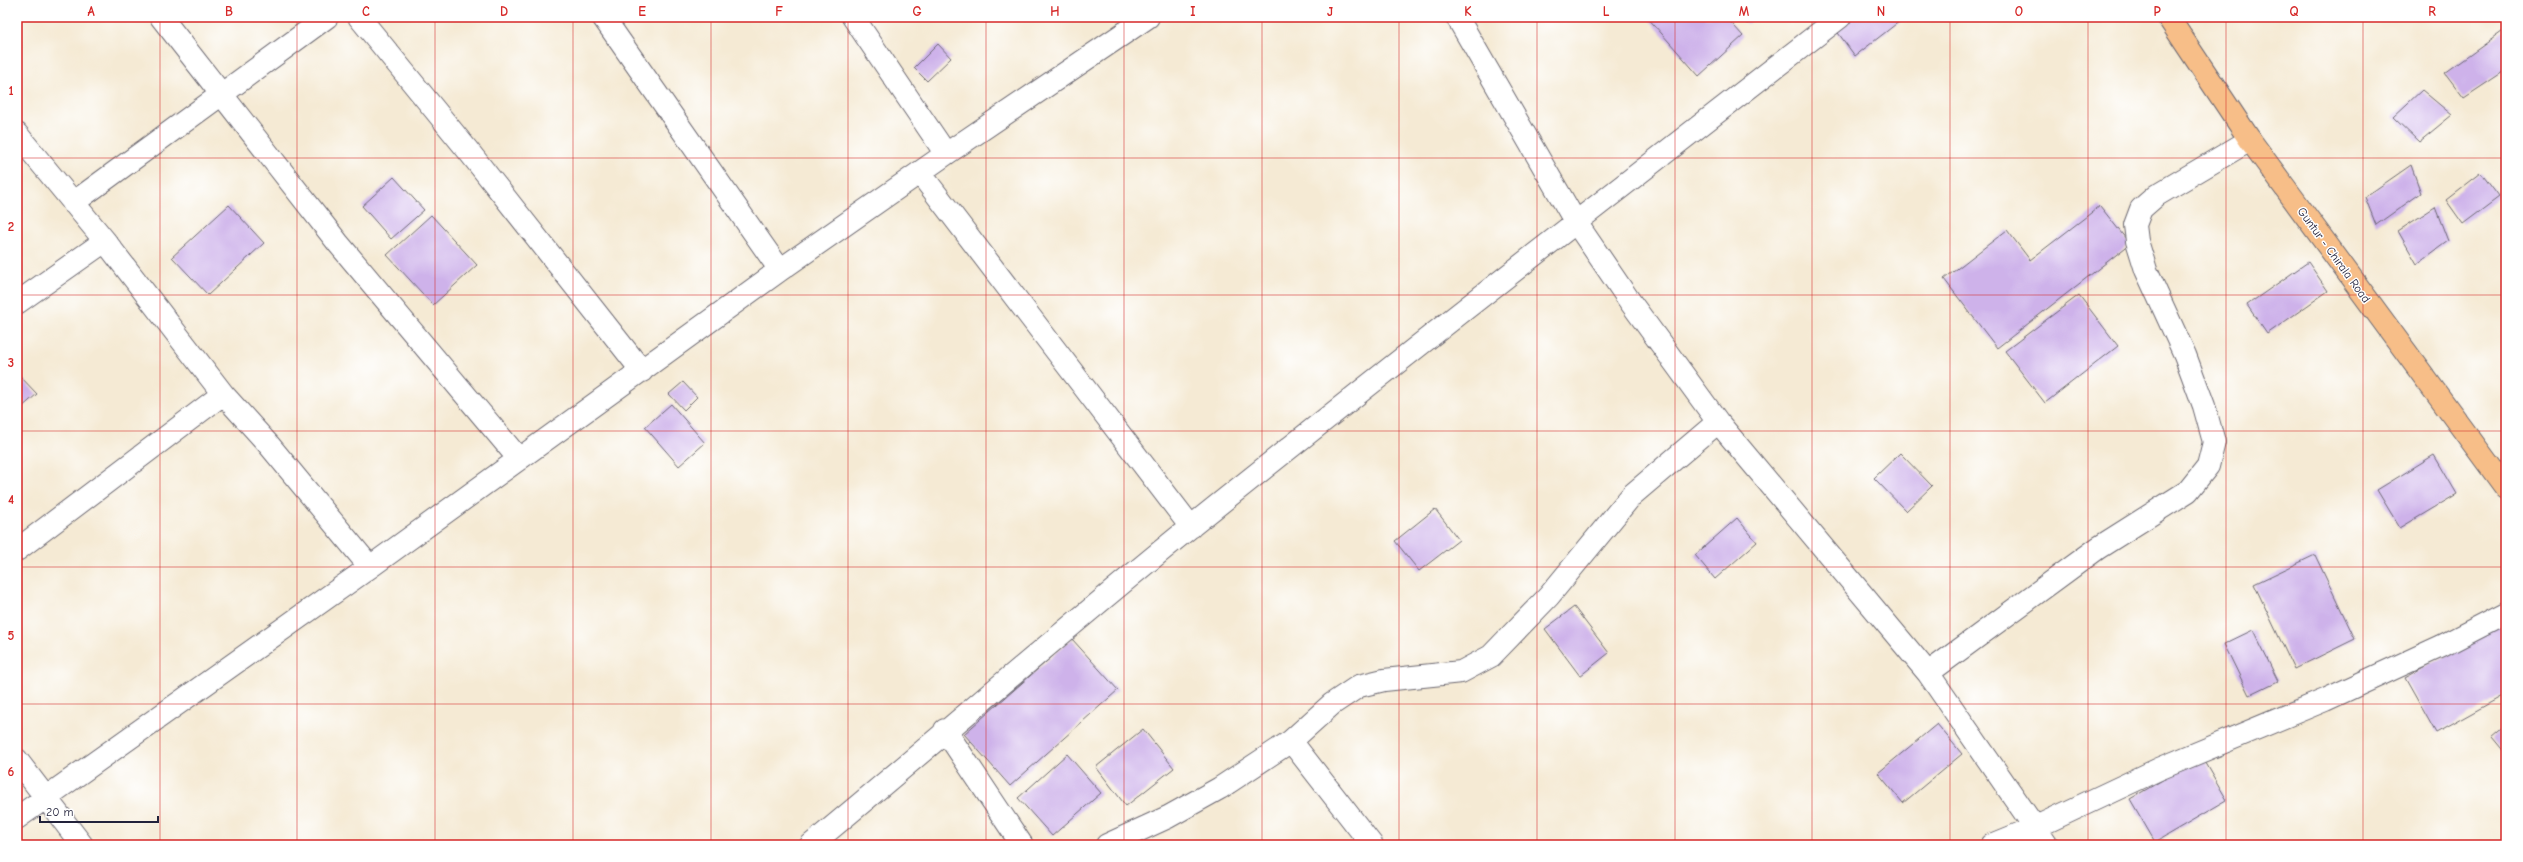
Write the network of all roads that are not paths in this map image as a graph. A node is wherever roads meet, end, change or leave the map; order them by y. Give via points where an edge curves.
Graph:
1 (161, 17) edge
2 (327, 17) edge
3 (359, 17) edge
4 (603, 17) edge
5 (853, 17) edge
6 (1148, 17) edge
7 (1457, 17) edge
8 (1840, 17) edge
9 (2168, 17) edge
10 (222, 93) junction
11 (17, 134) edge
12 (2250, 140) junction
13 (946, 154) junction
14 (920, 173) junction
15 (73, 203) junction
16 (1575, 221) junction
17 (105, 241) junction
18 (780, 270) junction
19 (17, 303) edge
20 (642, 371) junction
21 (223, 394) junction
22 (1718, 422) junction
23 (519, 460) junction
24 (2506, 488) edge
25 (1191, 527) junction
26 (17, 550) edge
27 (370, 567) junction
28 (2506, 613) edge
29 (1928, 673) junction
30 (945, 730) junction
31 (1291, 741) junction
32 (17, 760) edge
33 (45, 798) junction
34 (17, 818) edge
35 (2041, 836) edge
36 (82, 845) edge
37 (811, 845) edge
38 (1022, 845) edge
39 (1107, 845) edge
40 (1372, 845) edge
41 (1992, 845) edge

1 - 10 street
2 - 10 street
3 - 20 street
4 - 18 street
5 - 13 street
6 - 13 street
7 - 16 street
8 - 16 street
9 - 12 main road, Guntur - Chirala Road
10 - 15 street
10 - 23 street via 338,243
11 - 15 street
12 - 24 main road, Guntur - Chirala Road
12 - 29 street via 2157,195 2141,208 2135,225 2136,241 2146,270 2185,355 2204,406 2214,442 2208,466 2188,491 2098,548
13 - 14 street
14 - 18 street
14 - 25 street
15 - 17 street
16 - 22 street
16 - 25 street
17 - 19 street
17 - 21 street
18 - 20 street
20 - 23 street
21 - 26 street
21 - 27 street
22 - 29 street
22 - 31 street via 1632,495 1549,596 1491,656 1461,672 1384,680 1359,686 1332,704
23 - 27 street
25 - 30 street
27 - 33 street
28 - 35 street via 2442,646 2325,700 2160,769
29 - 35 street
30 - 37 street
30 - 38 street
31 - 39 street via 1214,792
31 - 40 street
32 - 33 street
33 - 34 street
33 - 36 street
35 - 41 street

